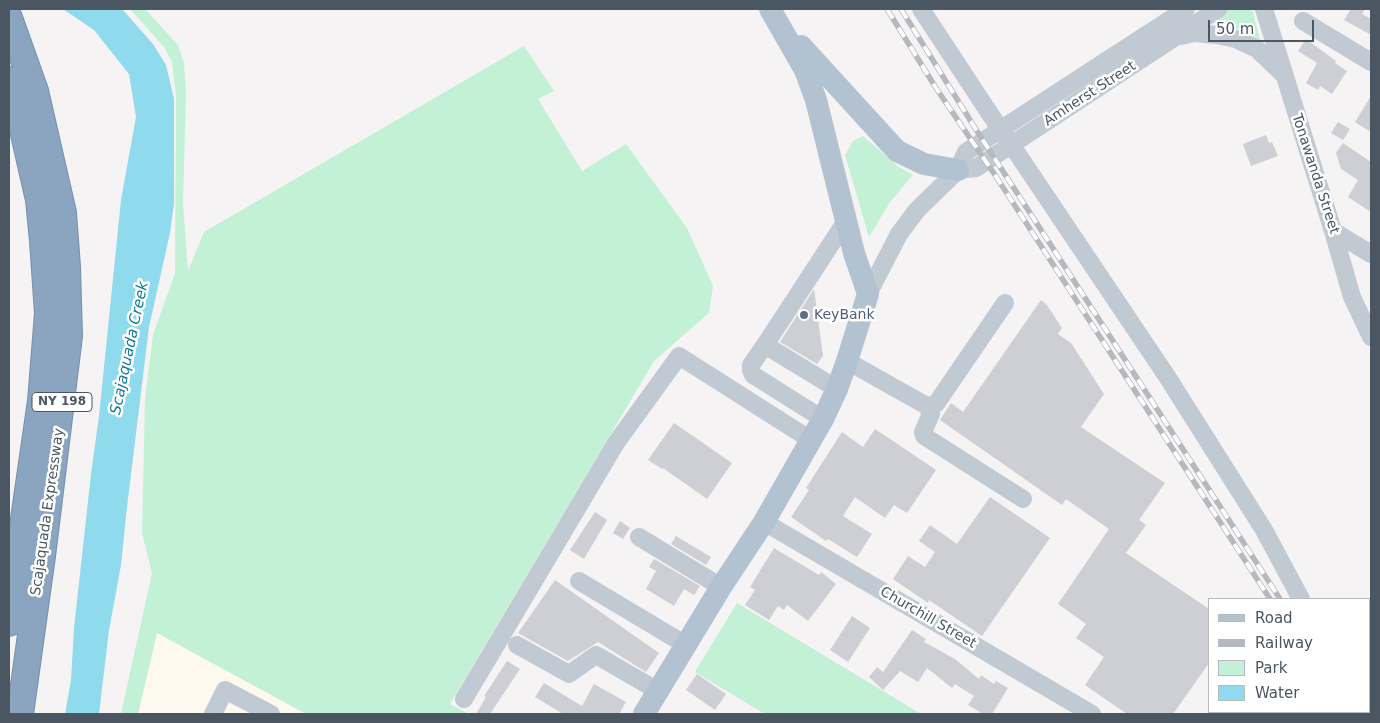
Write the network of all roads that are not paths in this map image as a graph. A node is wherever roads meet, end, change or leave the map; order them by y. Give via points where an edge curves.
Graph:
1 (921, 9) edge
2 (1218, 9) edge
3 (1264, 9) edge
4 (1183, 10) edge
5 (774, 13) edge
6 (9, 18) edge
7 (1303, 21) dead end
8 (1178, 36) junction
9 (1371, 62) edge
10 (1283, 74) junction
11 (20, 90) edge
12 (958, 170) junction
13 (846, 221) junction
14 (1333, 231) junction
15 (1371, 254) edge
16 (868, 294) junction
17 (1005, 303) dead end
18 (1371, 337) edge
19 (764, 345) junction
20 (847, 361) junction
21 (837, 389) junction
22 (927, 406) junction
23 (823, 419) junction
24 (811, 440) junction
25 (1023, 499) dead end
26 (764, 522) junction
27 (639, 537) dead end
28 (579, 581) dead end
29 (721, 587) junction
30 (1300, 598) edge
31 (9, 623) edge
32 (517, 645) dead end
33 (686, 645) junction
34 (658, 691) junction
35 (464, 699) dead end
36 (20, 714) edge
37 (213, 714) edge
38 (271, 714) edge
39 (644, 714) edge
40 (1092, 714) edge

1 - 30 street, bridge via 1168,378 1264,530
2 - 8 street, Amherst Street
3 - 10 street, Tonawanda Street
4 - 12 street, Amherst Street via 966,152
5 - 12 main road via 897,152 924,164
5 - 13 main road via 805,70 816,100
6 - 11 highway, Scajaquada Expressway / NY 198
7 - 9 street
8 - 10 street via 1216,35 1236,39 1257,49
8 - 12 street, Amherst Street via 976,168
10 - 14 street, Tonawanda Street
11 - 31 highway, Scajaquada Expressway / NY 198 via 39,200 48,313 41,401
11 - 36 highway, Scajaquada Expressway / NY 198 via 63,213 69,336
12 - 16 street, Amherst Street via 917,210 888,253
13 - 16 main road
13 - 19 street
14 - 15 street
14 - 18 street, Tonawanda Street via 1352,297
16 - 20 main road
17 - 22 street via 936,404
19 - 21 street
19 - 23 street via 751,365 753,375
20 - 21 main road
20 - 22 street
21 - 23 main road
22 - 25 street via 931,414 922,432 924,436
23 - 24 main road
24 - 26 main road
24 - 35 street via 679,356 616,443
26 - 29 main road
26 - 40 street, Churchill Street
27 - 29 street
28 - 33 street
29 - 33 main road
32 - 34 street via 569,674 596,655
33 - 34 main road
34 - 39 main road
37 - 38 street via 225,690

